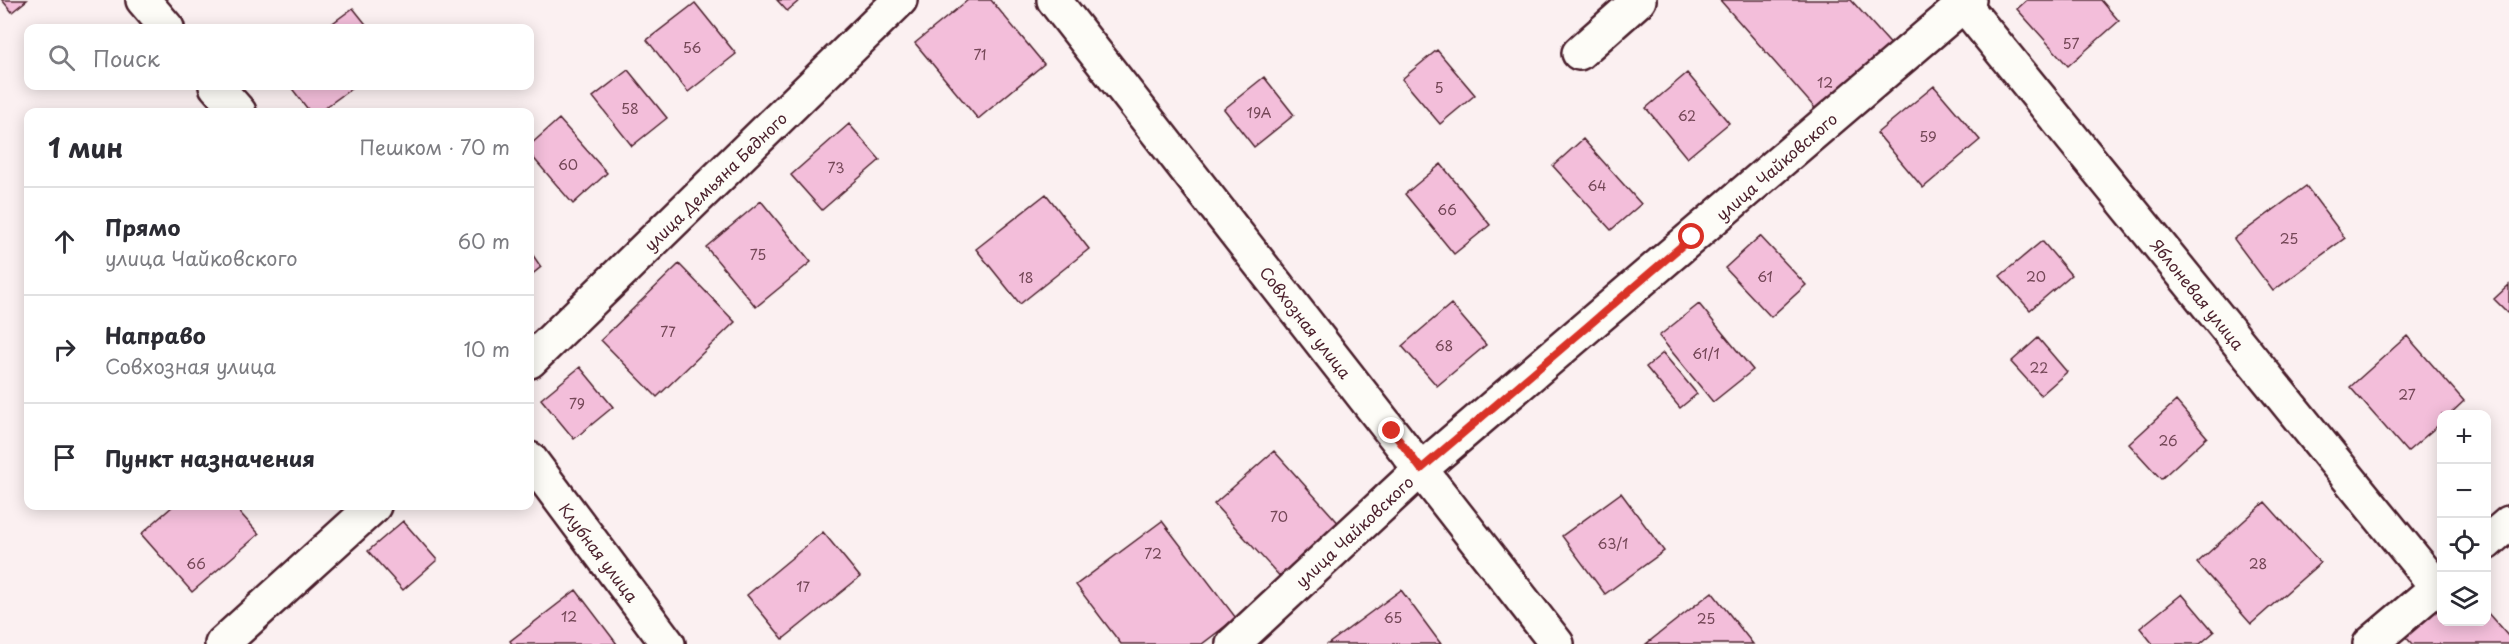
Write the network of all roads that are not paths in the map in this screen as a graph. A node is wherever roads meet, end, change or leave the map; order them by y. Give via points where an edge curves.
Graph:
1 (143, 0) edge
2 (900, 0) edge
3 (1054, 0) edge
4 (1639, 0) edge
5 (1964, 2) edge
6 (164, 24) edge
7 (1579, 53) dead end
8 (220, 90) edge
9 (235, 108) edge
10 (534, 357) edge
11 (534, 464) edge
12 (1421, 469) junction
13 (370, 510) edge
14 (2509, 523) edge
15 (2491, 539) edge
16 (2437, 583) edge
17 (2437, 587) edge
18 (222, 644) edge
19 (668, 644) edge
20 (1233, 644) edge
21 (1557, 644) edge
22 (2370, 644) edge

1 - 6 street
2 - 10 street, улица Демьяна Бедного
3 - 12 street, Совхозная улица
4 - 7 street
5 - 12 street, улица Чайковского
5 - 16 street, Яблоневая улица
8 - 9 street
11 - 19 street, Клубная улица
12 - 20 street, улица Чайковского
12 - 21 street, Совхозная улица
13 - 18 street
14 - 15 street
17 - 22 street

